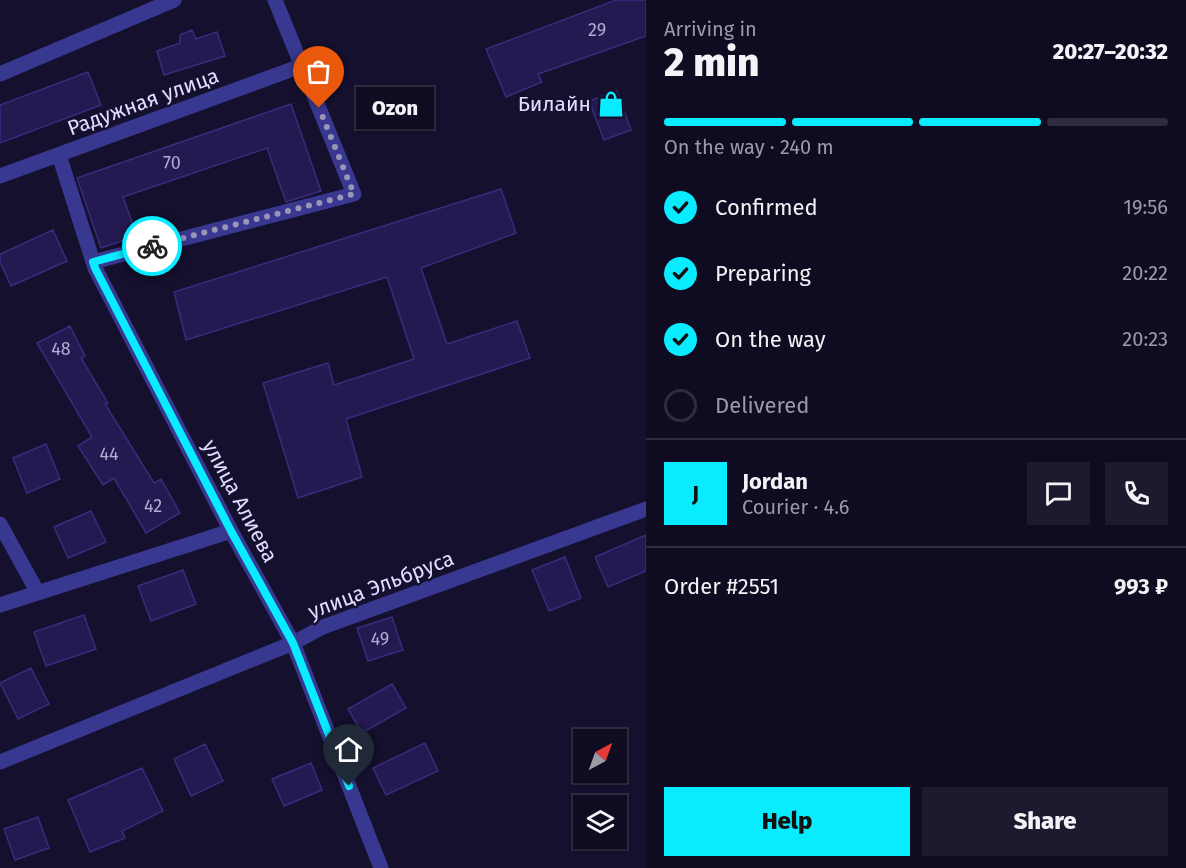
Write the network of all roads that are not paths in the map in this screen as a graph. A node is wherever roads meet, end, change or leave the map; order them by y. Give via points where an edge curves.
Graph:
1 (174, 0) edge
2 (275, 0) edge
3 (301, 66) junction
4 (0, 74) edge
5 (59, 155) junction
6 (0, 176) edge
7 (93, 262) junction
8 (646, 509) edge
9 (0, 524) edge
10 (231, 531) junction
11 (38, 593) junction
12 (0, 605) edge
13 (293, 643) junction
14 (0, 762) edge
15 (381, 868) edge

1 - 4 street
2 - 3 street
3 - 5 street, Радужная улица
3 - 7 street via 354,194
5 - 6 street, Радужная улица
5 - 7 street, улица Алиева
7 - 10 street, улица Алиева
8 - 13 street, улица Эльбруса via 323,627
9 - 11 street
10 - 11 street
10 - 13 street, улица Алиева
11 - 12 street
13 - 14 street, улица Эльбруса
13 - 15 street, улица Алиева

